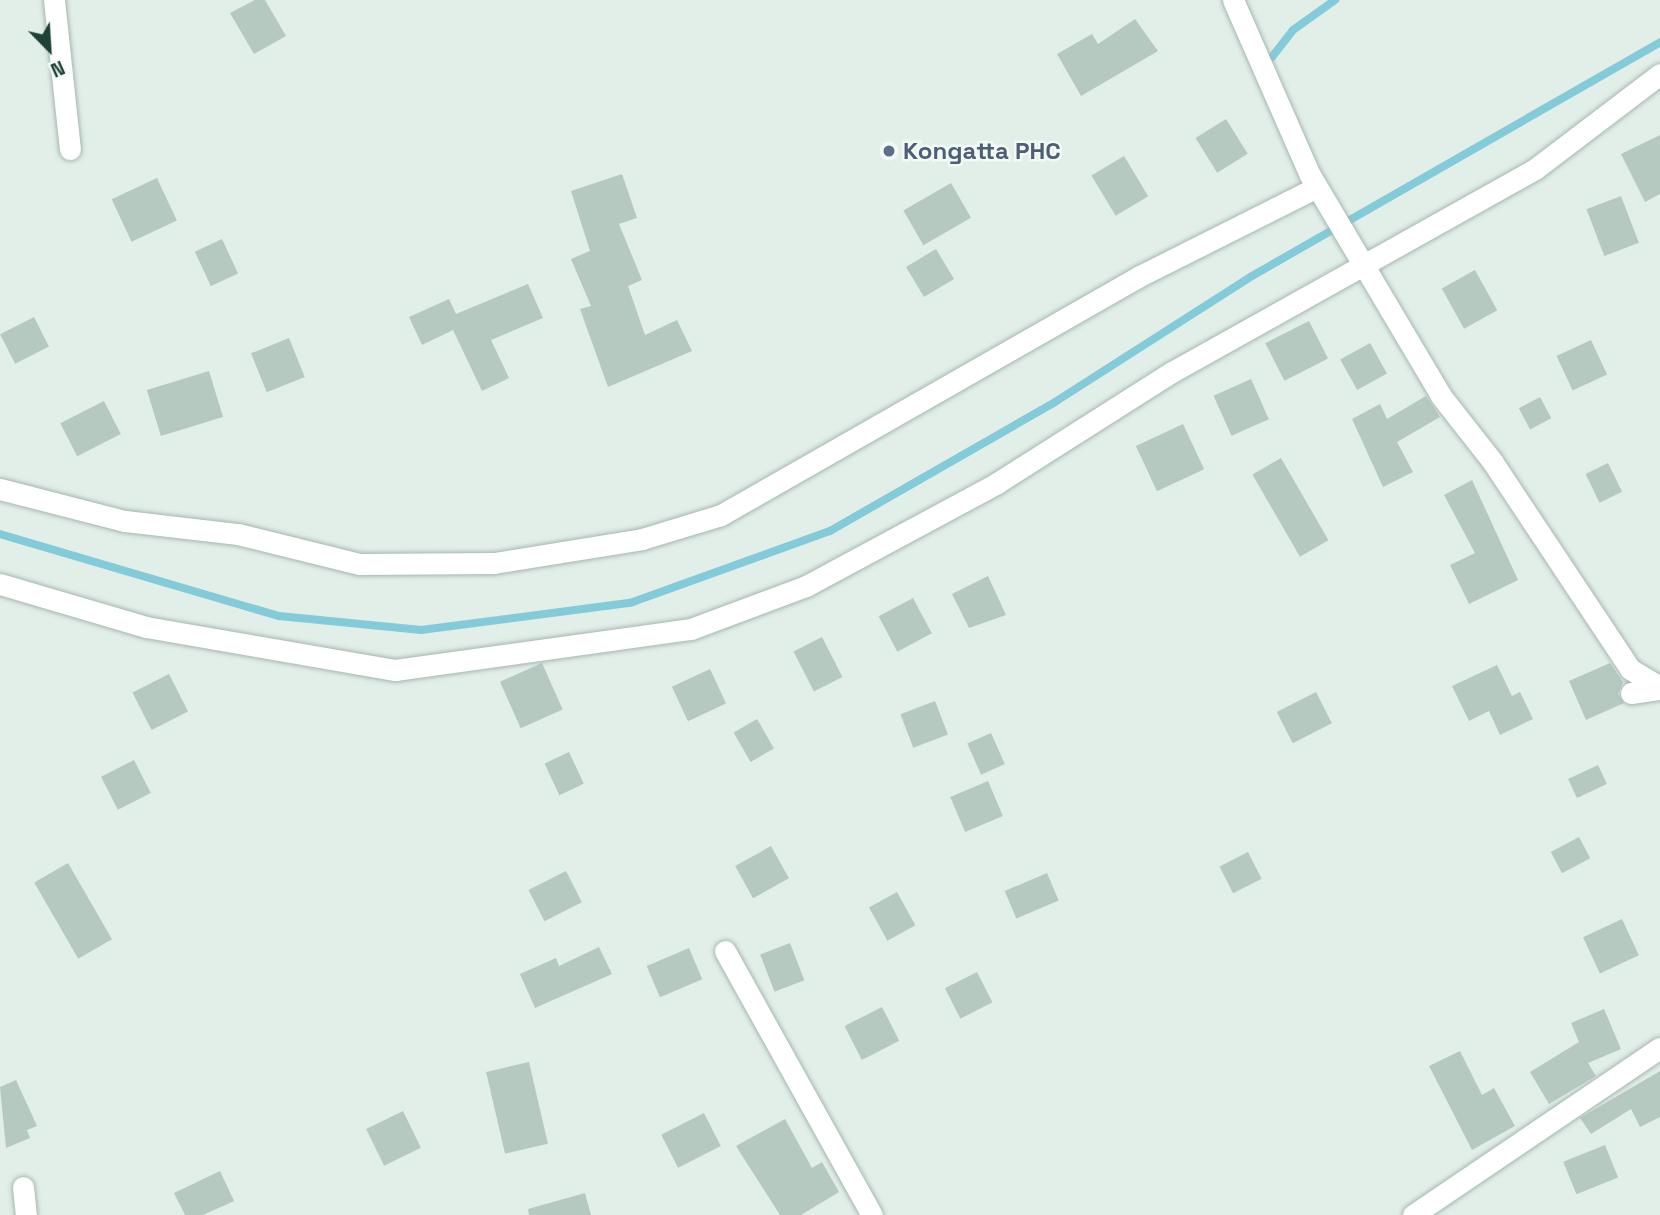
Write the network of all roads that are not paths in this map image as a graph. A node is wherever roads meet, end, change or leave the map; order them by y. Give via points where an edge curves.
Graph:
1 (54, 0) edge
2 (1233, 0) edge
3 (1660, 74) edge
4 (70, 149) dead end
5 (1317, 187) junction
6 (1361, 267) junction
7 (0, 489) edge
8 (0, 584) edge
9 (1660, 688) edge
10 (1631, 693) dead end
11 (725, 951) dead end
12 (1660, 1048) edge
13 (23, 1187) dead end
14 (869, 1214) edge
15 (26, 1215) edge
16 (1413, 1215) edge

1 - 4 street
2 - 5 street
3 - 6 street via 1535,169
5 - 6 street
5 - 7 street via 1139,276 721,515 642,540 494,563 359,564 238,534 125,520
6 - 8 street via 1172,372 997,483 806,586 691,629 395,670 146,627
6 - 9 street via 1441,396 1492,461 1630,669
9 - 10 street
11 - 14 street
12 - 16 street
13 - 15 street

